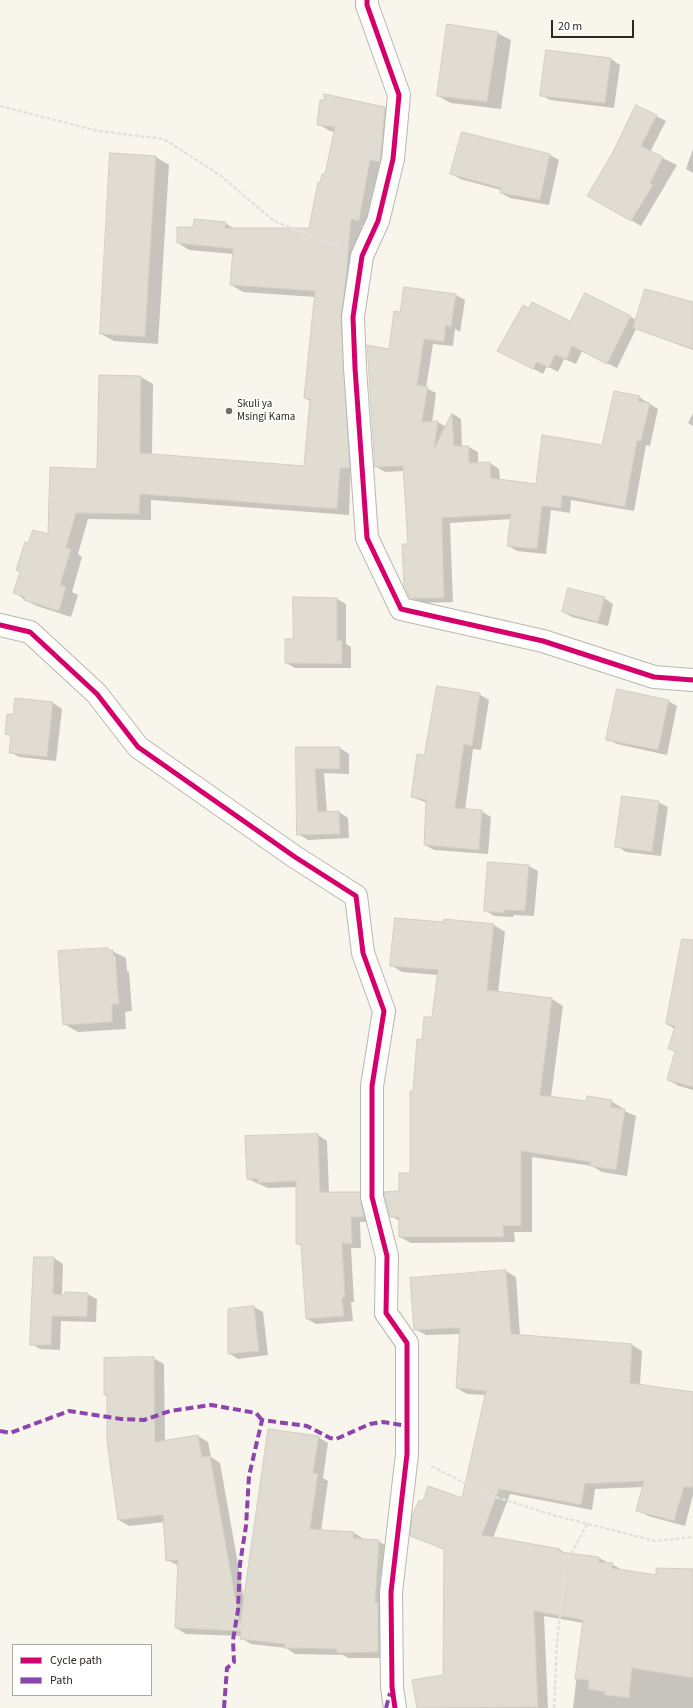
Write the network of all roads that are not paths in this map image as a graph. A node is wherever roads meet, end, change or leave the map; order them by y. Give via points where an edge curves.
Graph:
1 (368, 0) edge
2 (0, 625) edge
3 (693, 680) edge
4 (395, 1708) edge

1 - 3 street via 367,5 399,95 393,159 378,221 362,256 353,317 367,538 401,609 542,641 654,677
2 - 4 street via 30,632 97,694 138,747 295,857 356,896 363,953 384,1011 372,1086 372,1197 387,1256 386,1313 407,1343 407,1454 391,1592 392,1687

